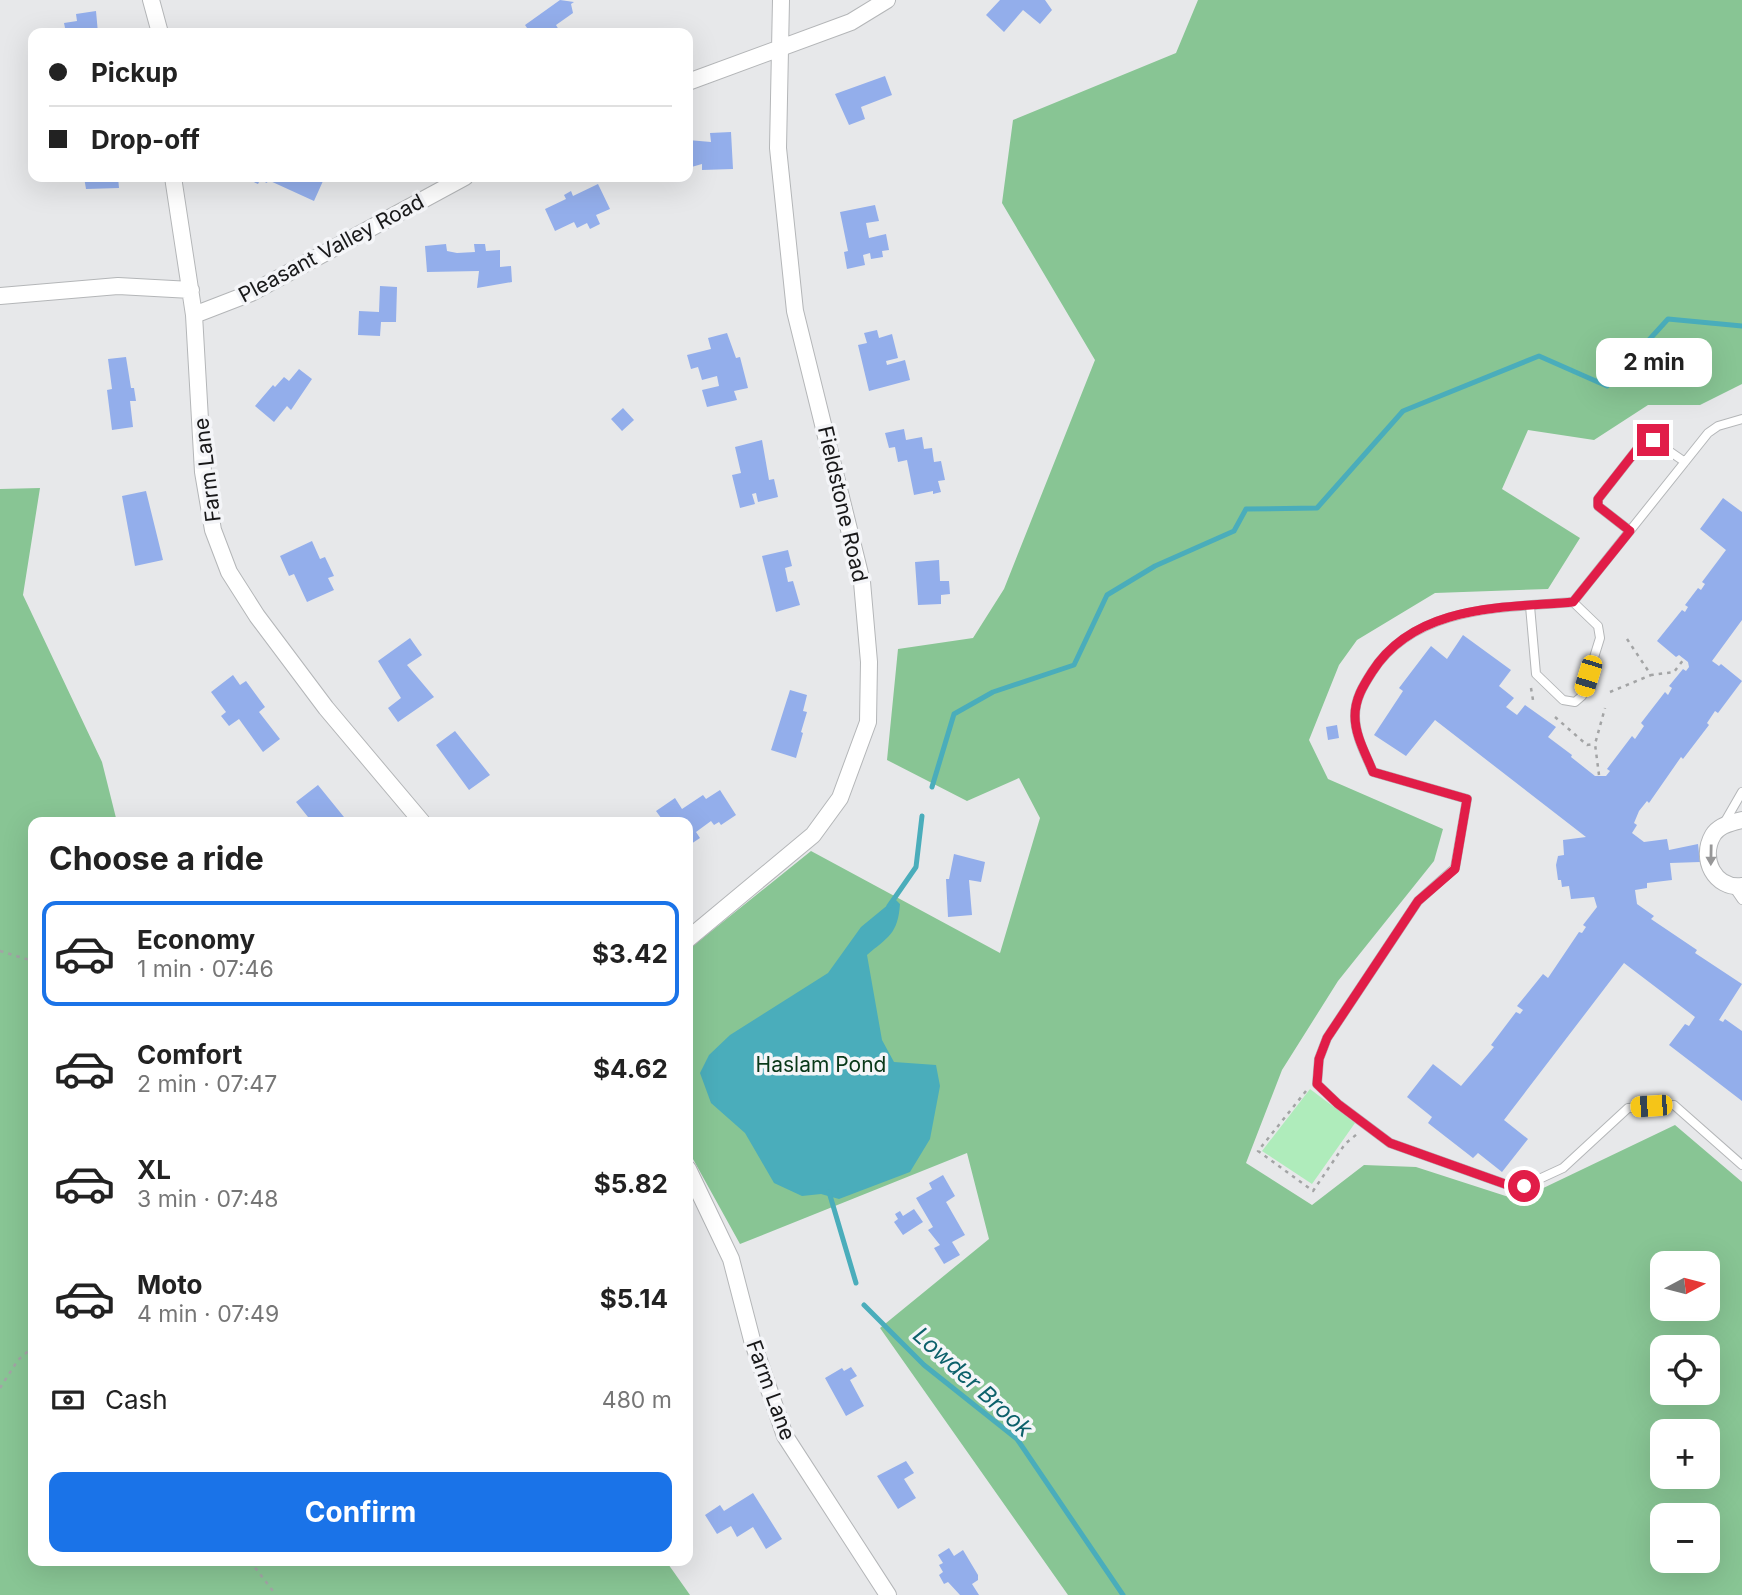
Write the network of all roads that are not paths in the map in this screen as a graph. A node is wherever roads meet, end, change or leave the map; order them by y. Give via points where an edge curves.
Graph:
1 (151, 0) edge
2 (781, 0) edge
3 (887, 0) edge
4 (159, 28) edge
5 (780, 49) junction
6 (693, 80) edge
7 (174, 182) edge
8 (456, 182) edge
9 (191, 290) junction
10 (0, 296) edge
11 (194, 314) junction
12 (1742, 419) edge
13 (1685, 462) junction
14 (1630, 531) junction
15 (1573, 602) junction
16 (1530, 606) junction
17 (1742, 792) edge
18 (418, 817) edge
19 (1742, 820) edge
20 (1722, 826) junction
21 (1739, 891) edge
22 (693, 935) edge
23 (1742, 1165) edge
24 (693, 1179) edge
25 (888, 1595) edge

1 - 4 street
2 - 5 street, Fieldstone Road
3 - 5 street via 851,22
5 - 6 street
5 - 22 street, Fieldstone Road via 778,148 795,311 862,582 869,662 868,722 840,797 813,835
7 - 9 street, Farm Lane
8 - 11 street, Pleasant Valley Road via 251,293
9 - 10 street via 118,286
9 - 11 street, Farm Lane
11 - 18 street, Farm Lane via 203,472 213,530 229,572 326,708
12 - 13 lane via 1707,433
13 - 14 lane
13 - 14 lane via 1653,440 1642,443 1598,499 1598,506
14 - 15 lane
15 - 16 lane
15 - 16 lane via 1598,626 1600,638 1582,696 1575,702 1563,701 1536,674
16 - 23 lane via 1480,609 1429,624 1381,659 1362,688 1356,703 1357,732 1373,772 1467,799 1455,869 1418,901 1327,1038 1317,1084 1390,1143 1505,1184 1524,1186 1563,1168 1628,1108 1674,1105
17 - 20 lane
19 - 20 street
20 -> 21 street via 1712,836 1712,873
24 - 25 street, Farm Lane via 731,1259 751,1340 785,1436

